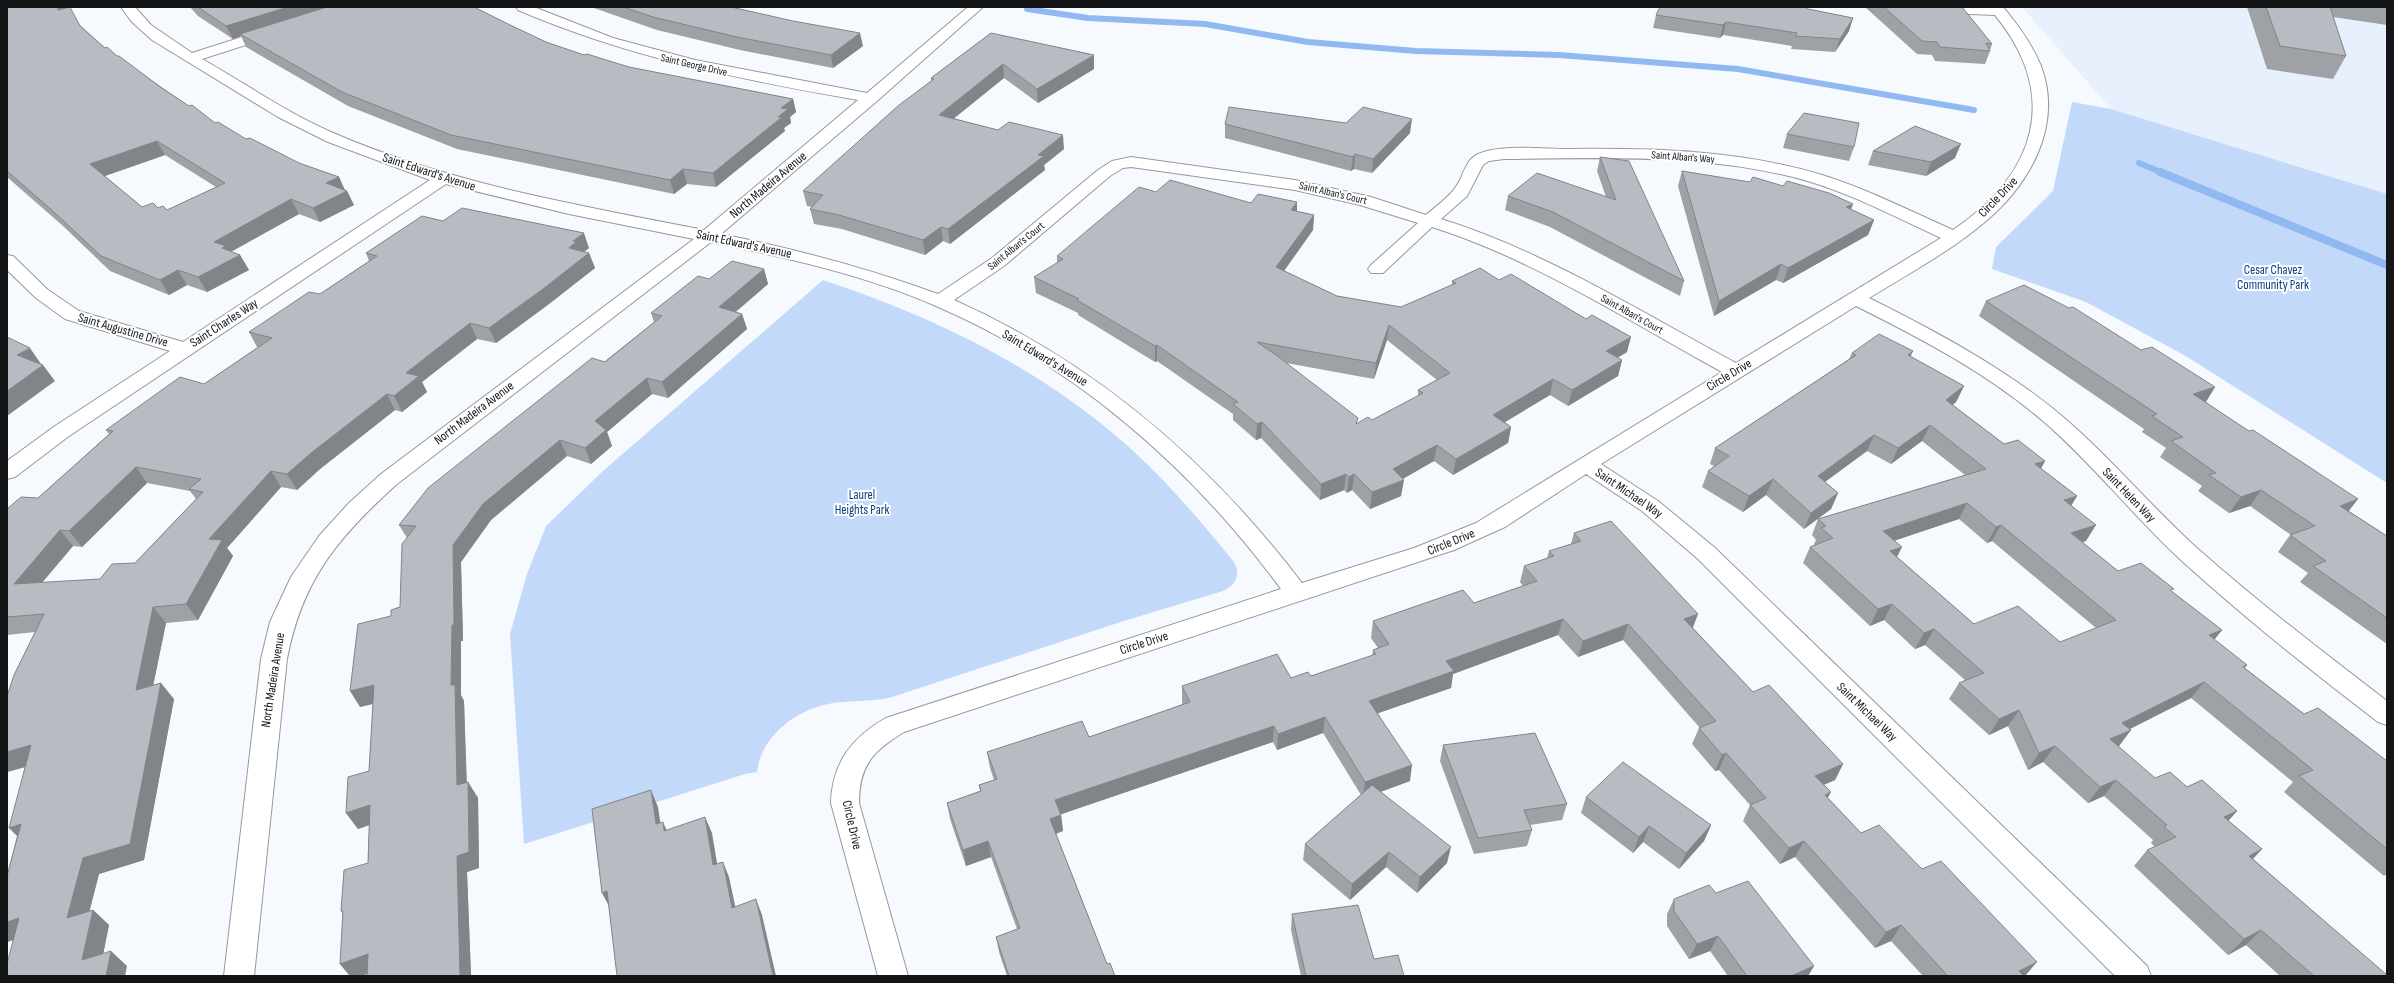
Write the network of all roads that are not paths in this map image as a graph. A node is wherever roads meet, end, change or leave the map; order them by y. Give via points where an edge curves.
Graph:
1 (128, 7) edge
2 (523, 7) edge
3 (976, 7) edge
4 (1894, 7) edge
5 (1998, 9) edge
6 (288, 27) edge
7 (191, 58) junction
8 (872, 98) junction
9 (443, 179) junction
10 (1431, 220) junction
11 (708, 236) junction
12 (1954, 237) junction
13 (7, 260) edge
14 (1377, 269) dead end
15 (1856, 299) junction
16 (940, 301) junction
17 (186, 348) junction
18 (1735, 371) junction
19 (1586, 464) junction
20 (7, 472) edge
21 (1297, 593) junction
22 (2387, 715) edge
23 (239, 976) edge
24 (894, 976) edge
25 (2136, 976) edge

1 - 7 street, Saint Edward's Avenue via 142,25
2 - 8 street, Saint George Drive via 575,30 657,56 732,74
3 - 8 street, North Madeira Avenue
4 - 5 street
5 - 12 street, Circle Drive via 2034,63 2042,94 2042,121 2033,148 2015,182 1985,213
6 - 7 street
7 - 9 street, Saint Edward's Avenue via 325,136
8 - 11 street, North Madeira Avenue
9 - 11 street, Saint Edward's Avenue via 544,203
9 - 17 street, Saint Charles Way
10 - 12 street, Saint Alban's Way via 1466,186 1473,166 1486,157 1504,154 1656,154 1742,162 1797,173 1855,193
10 - 14 street, Saint Alban's Way
10 - 16 street, Saint Alban's Court via 1295,185 1124,162 1104,173 998,262
10 - 18 street, Saint Alban's Court via 1487,240 1540,265
11 - 16 street, Saint Edward's Avenue via 832,265
11 - 23 street, North Madeira Avenue via 389,479 338,529 311,564 284,617 274,658
12 - 15 street, Circle Drive
13 - 17 street, Saint Augustine Drive via 42,294 72,315
15 - 18 street, Circle Drive
15 - 22 street, Saint Helen Way via 1962,355 2034,403 2203,567 2293,642
16 - 21 street, Saint Edward's Avenue via 1040,353 1129,413 1193,469 1273,560
17 - 20 street, Saint Charles Way via 62,431
18 - 19 street, Circle Drive
19 - 21 street, Circle Drive via 1502,519 1471,534 1391,564
19 - 25 street, Saint Michael Way via 1650,506 1706,553
21 - 24 street, Circle Drive via 895,725 876,735 853,762 844,789 845,803

